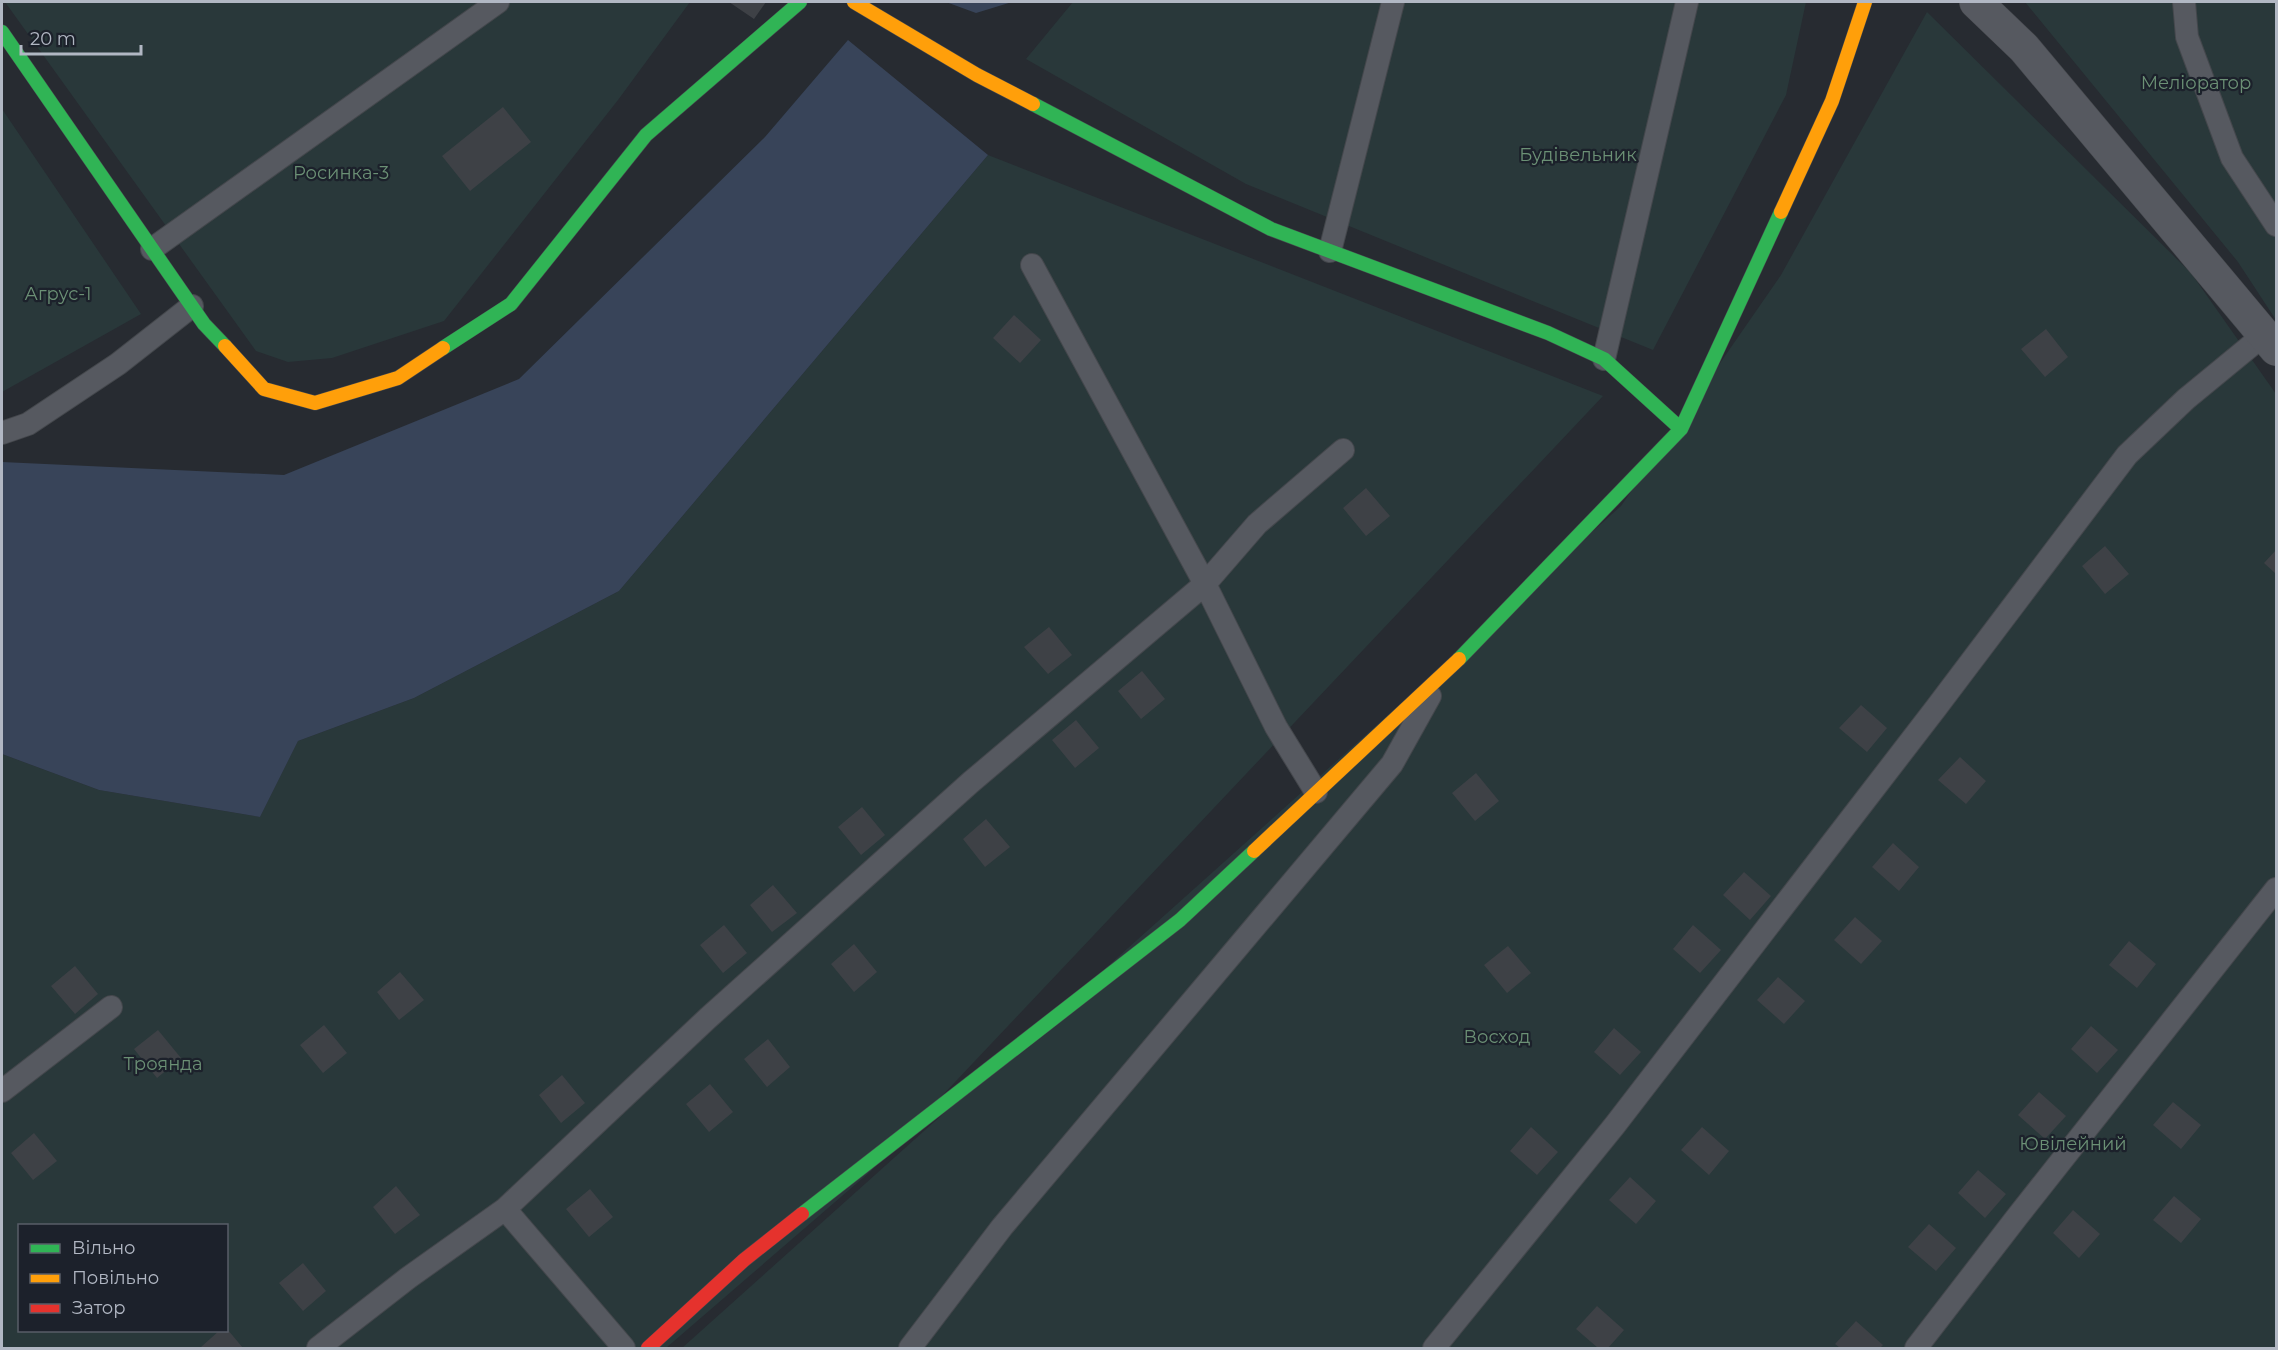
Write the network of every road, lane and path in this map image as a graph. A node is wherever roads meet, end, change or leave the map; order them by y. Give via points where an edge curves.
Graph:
1 (498, 2) edge
2 (800, 2) edge
3 (854, 2) edge
4 (1393, 2) edge
5 (1687, 2) edge
6 (1865, 2) edge
7 (1976, 2) edge
8 (2184, 2) edge
9 (2, 33) edge
10 (10, 61) edge
11 (2277, 225) edge
12 (152, 249) junction
13 (1330, 251) junction
14 (1032, 265) dead end
15 (192, 306) junction
16 (2271, 342) edge
17 (1604, 359) junction
18 (1681, 429) junction
19 (2, 433) edge
20 (1343, 450) dead end
21 (1205, 584) junction
22 (1480, 639) junction
23 (1316, 792) junction
24 (2277, 890) edge
25 (111, 1007) dead end
26 (2, 1091) edge
27 (505, 1209) junction
28 (318, 1348) edge
29 (624, 1348) edge
30 (648, 1348) edge
31 (910, 1348) edge
32 (1434, 1348) edge
33 (1916, 1348) edge

1 - 12 lane
2 - 15 street via 646,135 511,304 398,378 315,402 264,389
3 - 13 street via 977,75 1197,191 1271,229
4 - 13 lane
5 - 17 lane
6 - 18 street via 1832,101
7 - 16 street via 2024,48
8 - 11 lane via 2187,37 2232,158
9 - 10 street
10 - 12 street
12 - 15 street
13 - 17 street via 1548,333
14 - 21 lane
15 - 19 lane via 118,364 28,424
16 - 32 lane via 2186,399 2127,455 1622,1116
17 - 18 street
18 - 22 street
20 - 21 lane via 1257,524
21 - 23 lane via 1276,728
21 - 27 lane via 953,798 708,1018
22 - 23 street
22 - 31 lane via 1431,693 1392,764 1002,1227
23 - 30 street via 1180,920 744,1260
24 - 33 lane
25 - 26 lane
27 - 28 lane
27 - 29 lane

